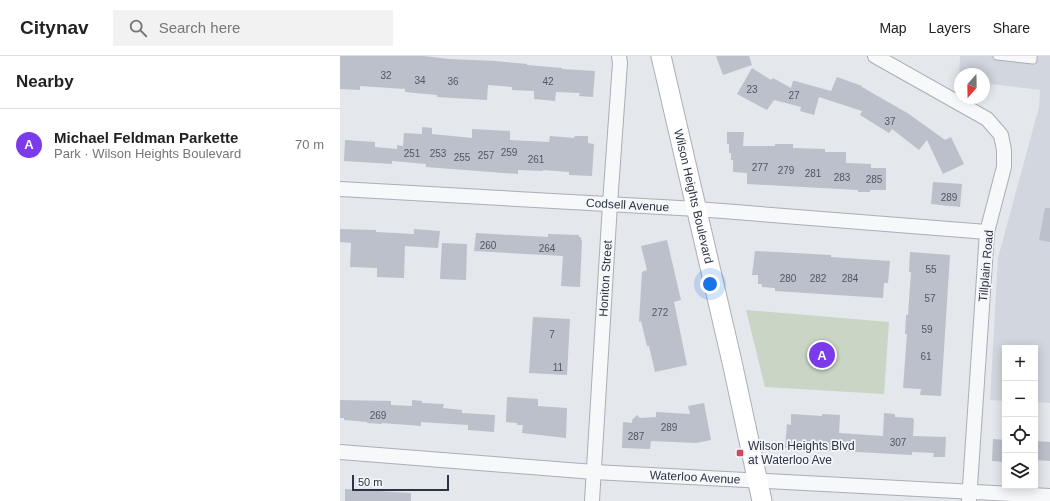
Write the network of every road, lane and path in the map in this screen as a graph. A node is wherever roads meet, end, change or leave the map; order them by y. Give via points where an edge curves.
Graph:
1 (619, 56) edge
2 (662, 56) edge
3 (875, 56) edge
4 (997, 56) edge
5 (1033, 56) edge
6 (340, 189) edge
7 (610, 204) junction
8 (696, 209) junction
9 (987, 232) junction
10 (340, 452) edge
11 (594, 472) junction
12 (758, 481) junction
13 (970, 496) edge
14 (1050, 496) edge
15 (592, 501) edge
16 (762, 501) edge

1 - 7 street, Honiton Street
2 - 8 street, Wilson Heights Boulevard
3 - 9 street, Tillplain Road via 987,119 1001,135 1004,167
4 - 5 lane via 1033,60
6 - 7 street, Codsell Avenue
7 - 8 street, Codsell Avenue
7 - 11 street, Honiton Street
8 - 9 street, Codsell Avenue
8 - 12 street, Wilson Heights Boulevard
9 - 13 street, Tillplain Road
10 - 11 street, Waterloo Avenue
11 - 12 street, Waterloo Avenue
11 - 15 street, Honiton Street
12 - 13 street, Waterloo Avenue
12 - 16 street, Wilson Heights Boulevard
13 - 14 street, Waterloo Avenue

